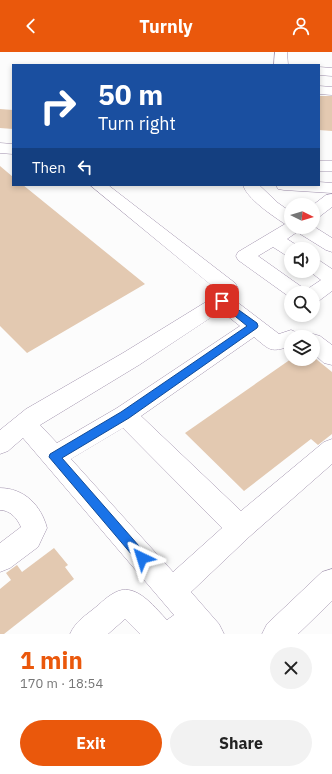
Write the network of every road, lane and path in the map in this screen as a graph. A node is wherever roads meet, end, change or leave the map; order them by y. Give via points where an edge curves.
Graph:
1 (281, 52) edge
2 (281, 64) edge
3 (320, 71) edge
4 (332, 72) edge
5 (320, 90) edge
6 (332, 91) edge
7 (320, 166) edge
8 (332, 166) edge
9 (99, 186) edge
10 (251, 186) edge
11 (300, 186) edge
12 (332, 188) edge
13 (332, 199) edge
14 (320, 208) edge
15 (284, 215) edge
16 (284, 233) edge
17 (314, 234) edge
18 (274, 239) junction
19 (330, 243) edge
20 (284, 245) edge
21 (320, 270) edge
22 (332, 278) edge
23 (332, 282) edge
24 (288, 286) edge
25 (320, 290) edge
26 (222, 301) junction
27 (254, 326) junction
28 (284, 340) edge
29 (320, 348) edge
30 (332, 357) edge
31 (125, 415) junction
32 (25, 424) junction
33 (0, 444) edge
34 (332, 448) edge
35 (54, 457) junction
36 (0, 499) edge
37 (240, 528) junction
38 (0, 559) edge
39 (332, 582) edge
40 (172, 591) junction
41 (192, 628) edge
42 (85, 634) edge
43 (161, 634) edge
44 (277, 634) edge

1 - 2 street
3 - 4 street
5 - 6 street
7 - 8 street
9 - 26 street via 228,288
10 - 15 street
11 - 12 street
13 - 14 street
16 - 18 street
17 - 19 street
18 - 20 street
18 - 24 street via 245,256
21 - 22 street
23 - 25 street
26 - 27 street
26 - 32 street via 34,416
27 - 28 street via 276,343
27 - 31 street
29 - 30 street
31 - 35 street
31 - 37 street
32 - 33 street
32 - 35 street
34 - 37 street
35 - 40 street
36 - 38 street via 18,503 33,522 34,528 29,538
37 - 40 street
39 - 44 street
40 - 41 street
42 - 43 street via 122,604 131,605

